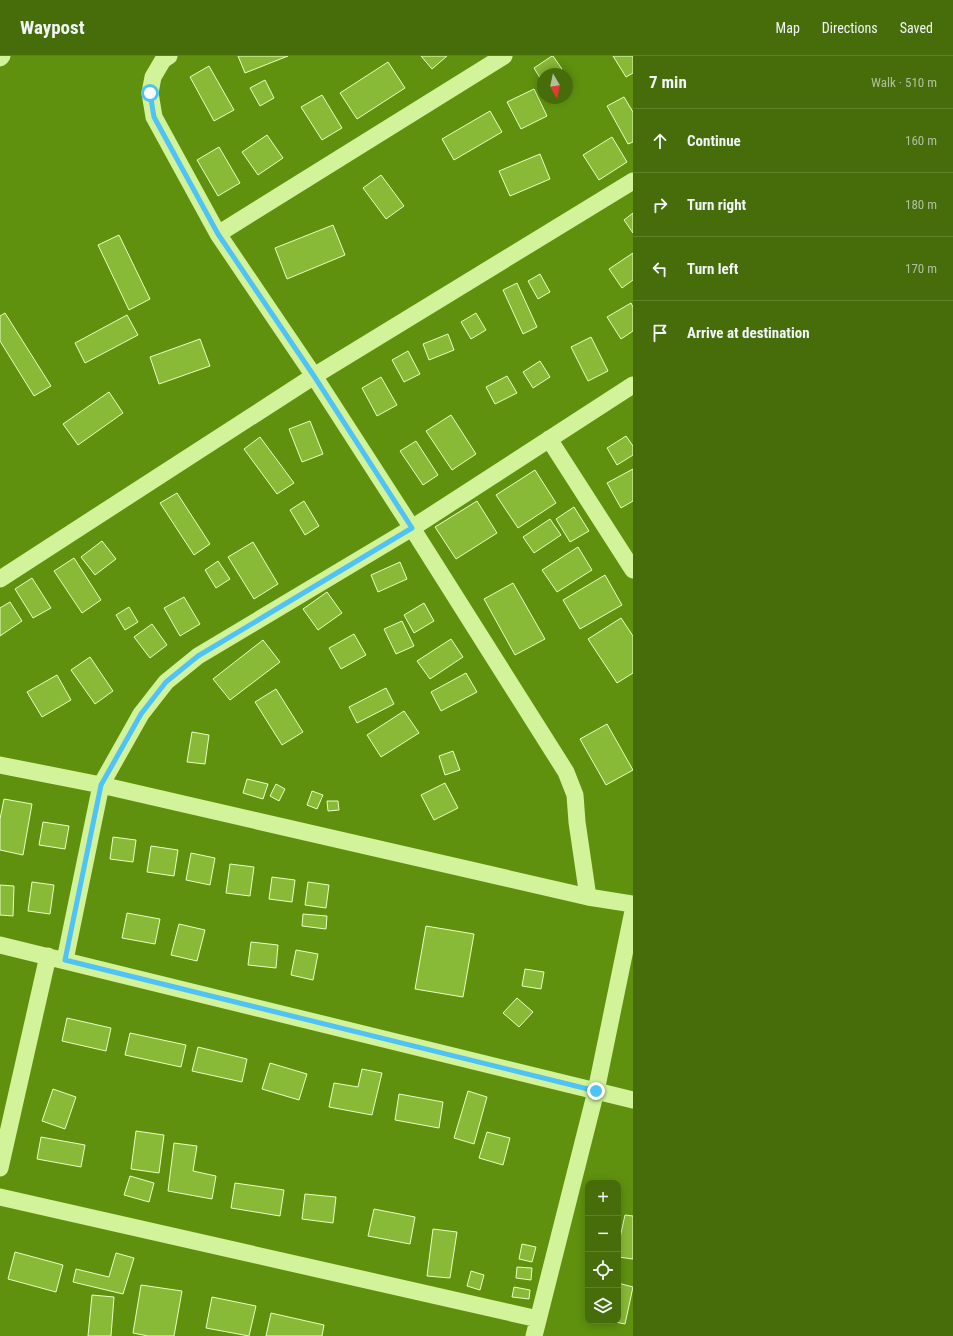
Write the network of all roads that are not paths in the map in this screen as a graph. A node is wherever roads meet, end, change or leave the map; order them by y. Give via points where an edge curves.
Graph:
1 (169, 56) edge
2 (504, 56) edge
3 (633, 182) edge
4 (218, 234) junction
5 (314, 376) junction
6 (633, 385) edge
7 (549, 439) junction
8 (412, 528) junction
9 (633, 570) edge
10 (0, 579) edge
11 (0, 764) edge
12 (101, 785) junction
13 (588, 897) junction
14 (633, 904) edge
15 (633, 911) edge
16 (0, 945) edge
17 (48, 956) junction
18 (65, 960) junction
19 (596, 1091) junction
20 (633, 1100) edge
21 (0, 1168) edge
22 (0, 1197) edge
23 (538, 1319) junction
24 (534, 1336) edge

1 - 4 street via 163,60 153,77 150,93 154,117
2 - 4 street
3 - 5 street
4 - 5 street
5 - 8 street
5 - 10 street
6 - 7 street
7 - 8 street
7 - 9 street
8 - 12 street via 198,656 166,682 141,714
8 - 13 street via 566,772 575,795
11 - 12 street
12 - 13 street
12 - 18 street
13 - 14 street
15 - 19 street
16 - 17 street
17 - 18 street
17 - 21 street
18 - 19 street
19 - 20 street
19 - 23 street
22 - 23 street
23 - 24 street

